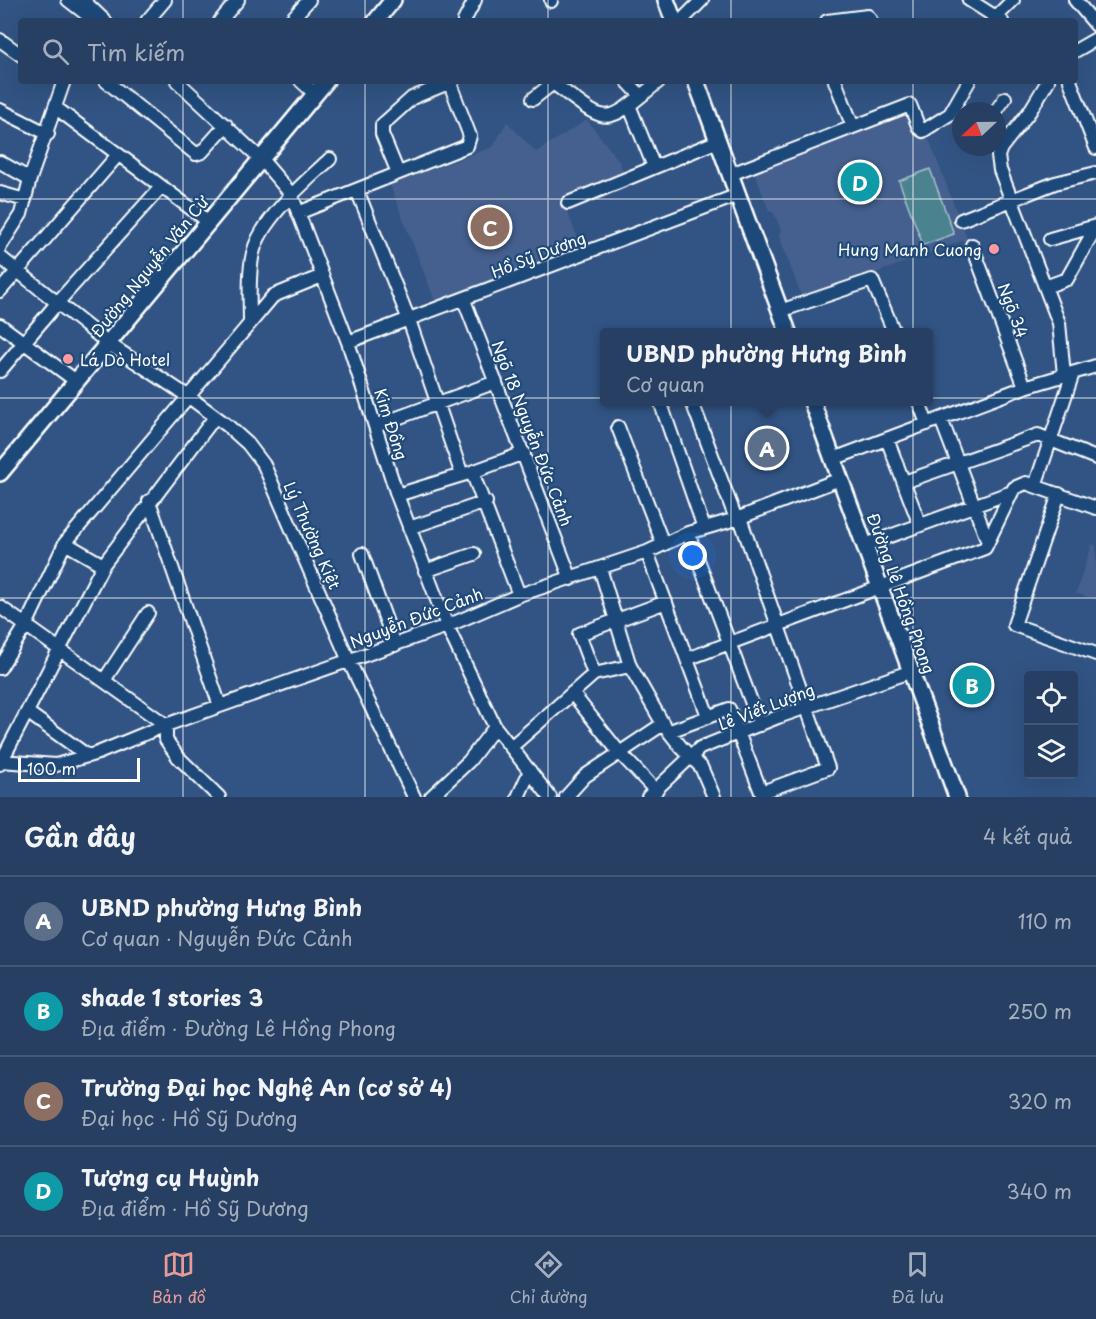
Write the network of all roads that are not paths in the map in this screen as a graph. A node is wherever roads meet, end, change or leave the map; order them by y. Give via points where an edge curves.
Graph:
1 (165, 0) edge
2 (238, 0) edge
3 (309, 0) edge
4 (475, 0) edge
5 (666, 0) edge
6 (702, 0) edge
7 (969, 0) edge
8 (1013, 0) edge
9 (1075, 0) edge
10 (75, 1) edge
11 (391, 1) edge
12 (96, 18) edge
13 (150, 18) edge
14 (227, 18) edge
15 (293, 18) edge
16 (378, 18) edge
17 (466, 18) edge
18 (673, 18) edge
19 (684, 18) edge
20 (852, 18) edge
21 (870, 18) edge
22 (997, 18) edge
23 (1000, 18) edge
24 (1096, 25) edge
25 (1096, 39) edge
26 (0, 40) edge
27 (1078, 49) edge
28 (18, 53) edge
29 (63, 84) edge
30 (110, 84) edge
31 (180, 84) edge
32 (304, 84) edge
33 (323, 84) edge
34 (427, 84) edge
35 (443, 84) edge
36 (451, 84) edge
37 (552, 84) edge
38 (554, 84) edge
39 (630, 84) edge
40 (655, 84) edge
41 (697, 84) edge
42 (837, 84) edge
43 (967, 84) edge
44 (1046, 84) edge
45 (1071, 84) edge
46 (420, 88) dead end
47 (315, 94) junction
48 (641, 96) junction
49 (1005, 98) dead end
50 (533, 99) dead end
51 (1002, 102) edge
52 (629, 105) junction
53 (56, 108) junction
54 (0, 110) edge
55 (226, 125) junction
56 (853, 127) junction
57 (48, 134) junction
58 (1006, 138) edge
59 (718, 141) junction
60 (1096, 148) edge
61 (117, 156) junction
62 (997, 156) edge
63 (261, 159) junction
64 (330, 159) dead end
65 (0, 162) edge
66 (654, 167) junction
67 (1096, 172) edge
68 (398, 173) junction
69 (731, 174) junction
70 (30, 180) junction
71 (161, 187) junction
72 (357, 190) junction
73 (0, 193) edge
74 (291, 194) junction
75 (738, 195) junction
76 (25, 200) junction
77 (1011, 200) junction
78 (568, 203) dead end
79 (298, 213) junction
80 (961, 220) dead end
81 (209, 222) junction
82 (1096, 226) edge
83 (1050, 239) dead end
84 (972, 245) dead end
85 (0, 247) edge
86 (0, 257) edge
87 (16, 270) junction
88 (322, 276) junction
89 (1045, 287) junction
90 (0, 291) edge
91 (464, 300) junction
92 (58, 302) junction
93 (780, 311) junction
94 (410, 320) junction
95 (250, 323) junction
96 (0, 326) edge
97 (786, 328) edge
98 (892, 328) edge
99 (348, 342) junction
100 (24, 343) junction
101 (109, 344) junction
102 (1096, 366) edge
103 (0, 370) edge
104 (1069, 374) junction
105 (76, 381) junction
106 (496, 382) junction
107 (1025, 387) junction
108 (189, 397) junction
109 (438, 404) junction
110 (694, 406) edge
111 (813, 406) edge
112 (920, 406) edge
113 (662, 407) dead end
114 (215, 417) junction
115 (941, 419) junction
116 (927, 424) junction
117 (375, 426) junction
118 (618, 427) dead end
119 (1051, 438) junction
120 (887, 439) junction
121 (524, 453) junction
122 (1096, 458) edge
123 (833, 459) junction
124 (959, 463) junction
125 (0, 473) edge
126 (467, 473) junction
127 (840, 479) junction
128 (904, 482) junction
129 (1035, 486) junction
130 (1012, 492) junction
131 (1059, 494) junction
132 (397, 495) junction
133 (149, 501) junction
134 (486, 502) junction
135 (974, 505) junction
136 (1096, 508) edge
137 (738, 518) junction
138 (920, 525) junction
139 (409, 528) junction
140 (704, 528) junction
141 (688, 533) junction
142 (988, 542) junction
143 (65, 543) junction
144 (663, 544) junction
145 (865, 545) junction
146 (647, 552) junction
147 (362, 554) dead end
148 (474, 554) dead end
149 (103, 565) junction
150 (600, 568) junction
151 (425, 571) junction
152 (572, 579) junction
153 (881, 587) junction
154 (519, 595) junction
155 (666, 602) junction
156 (0, 607) edge
157 (148, 613) dead end
158 (617, 621) junction
159 (26, 625) junction
160 (778, 625) junction
161 (447, 626) junction
162 (730, 643) junction
163 (395, 645) junction
164 (60, 648) junction
165 (1096, 654) edge
166 (687, 659) junction
167 (349, 661) junction
168 (630, 666) junction
169 (0, 668) edge
170 (912, 671) junction
171 (594, 674) junction
172 (105, 679) junction
173 (572, 693) junction
174 (220, 706) junction
175 (808, 707) junction
176 (27, 712) junction
177 (708, 716) junction
178 (166, 725) junction
179 (760, 725) junction
180 (495, 727) junction
181 (666, 727) junction
182 (739, 734) junction
183 (511, 747) junction
184 (619, 752) junction
185 (88, 756) junction
186 (692, 756) junction
187 (1, 762) edge
188 (530, 771) junction
189 (652, 794) edge
190 (763, 795) edge
191 (219, 797) edge
192 (414, 797) edge
193 (431, 797) edge
194 (518, 797) edge
195 (550, 797) edge
196 (566, 797) edge
197 (714, 797) edge
198 (957, 797) edge

1 - 13 street
2 - 14 street
3 - 15 street
4 - 17 street
5 - 18 main road
6 - 19 street
7 - 22 street
8 - 23 street
9 - 24 street
10 - 12 street
11 - 16 main road
20 - 21 street
25 - 27 street
26 - 28 street
29 - 53 street
30 - 55 street via 196,154
31 - 55 street, Kim Đồng
32 - 47 street
33 - 47 main road, Đường Nguyễn Văn Cừ
34 - 46 street
35 - 68 street via 412,98 382,125
36 - 68 street via 470,136 469,144
37 - 50 street
38 - 52 street via 599,116 611,116
39 - 48 street
40 - 48 street
41 - 59 main road
42 - 56 street
43 - 56 street via 950,114 923,131 910,105
44 - 58 street via 1030,111
45 - 60 street
47 - 63 main road, Đường Nguyễn Văn Cừ
48 - 52 street
49 - 51 street
52 - 66 street
53 - 57 street
53 - 61 street
54 - 57 street
55 - 63 street, Kim Đồng
56 - 69 street
57 - 70 street
59 - 66 street
59 - 69 main road
61 - 71 street
61 - 87 street
62 - 77 street
63 - 74 street, Kim Đồng
63 - 81 main road, Đường Nguyễn Văn Cừ
64 - 74 street
65 - 70 street
66 - 78 street
67 - 77 street
68 - 72 street
69 - 75 main road
70 - 76 street
71 - 81 street
71 - 92 street
72 - 79 street
72 - 94 street
73 - 76 street
74 - 79 street, Kim Đồng
74 - 95 street via 254,250
75 - 91 street, Hồ Sỹ Dương
75 - 93 main road
76 - 85 street via 21,214
77 - 80 street
77 - 89 street
79 - 88 street, Kim Đồng
81 - 101 main road, Đường Nguyễn Văn Cừ
82 - 83 street
82 - 89 street via 1066,279
84 - 107 street, Ngõ 34
86 - 87 street, Lý Thường Kiệt
87 - 90 street
87 - 92 street, Lý Thường Kiệt
88 - 95 street via 278,292
88 - 99 street, Kim Đồng
89 - 104 street via 1061,332
91 - 94 street, Hồ Sỹ Dương
91 - 106 street, Ngõ 18 Nguyễn Đức Cảnh
92 - 100 street
92 - 101 street, Lý Thường Kiệt
93 - 97 main road
93 - 98 street via 872,280
94 - 99 street, Hồ Sỹ Dương
94 - 109 street
95 - 108 street
96 - 100 street
99 - 117 street, Kim Đồng
100 - 103 street
100 - 105 street
101 - 105 main road, Đường Nguyễn Văn Cừ
101 - 108 street, Lý Thường Kiệt
102 - 104 street
104 - 107 street
104 - 119 street
105 - 125 main road, Đường Nguyễn Văn Cừ
106 - 109 street
106 - 121 street, Ngõ 18 Nguyễn Đức Cảnh
107 - 115 street
108 - 114 street, Lý Thường Kiệt
108 - 143 street
109 - 117 street
109 - 126 street
110 - 137 street
111 - 123 main road, Đường Lê Hồng Phong
112 - 116 street
113 - 140 street
114 - 133 street
114 - 167 street, Lý Thường Kiệt via 248,444 264,465
115 - 116 street
115 - 124 street
116 - 120 street
117 - 132 street, Kim Đồng
118 - 144 street
119 - 122 street
119 - 124 street via 1038,435
119 - 129 street
120 - 123 street
120 - 128 street
121 - 126 street
121 - 152 street, Ngõ 18 Nguyễn Đức Cảnh
123 - 127 main road, Đường Lê Hồng Phong
124 - 128 street
124 - 135 street
126 - 132 street
126 - 134 street
127 - 137 street, Nguyễn Đức Cảnh
127 - 145 main road, Đường Lê Hồng Phong
128 - 138 street
129 - 130 street via 1026,483
129 - 131 street
130 - 135 street
130 - 142 street
131 - 136 street
131 - 165 street via 1014,625
132 - 139 street, Kim Đồng
133 - 149 street
133 - 174 street
134 - 139 street
134 - 154 street
135 - 138 street
135 - 142 street
137 - 140 street, Nguyễn Đức Cảnh
137 - 160 street
138 - 145 street
139 - 151 street, Kim Đồng
140 - 141 street, Nguyễn Đức Cảnh
141 - 144 street, Nguyễn Đức Cảnh
141 - 162 street
142 - 153 street via 985,548
143 - 149 street
143 - 159 street
144 - 146 street, Nguyễn Đức Cảnh
145 - 153 main road, Đường Lê Hồng Phong
146 - 150 street, Nguyễn Đức Cảnh
146 - 155 street
147 - 163 street
148 - 151 street
149 - 164 street
150 - 152 street, Nguyễn Đức Cảnh
150 - 158 street
151 - 161 street, Kim Đồng
152 - 154 street, Nguyễn Đức Cảnh
153 - 160 street
153 - 170 main road, Đường Lê Hồng Phong
154 - 161 street, Nguyễn Đức Cảnh
155 - 158 street
155 - 166 street
156 - 159 street
157 - 172 street
158 - 168 street
158 - 171 street via 579,634
159 - 164 street
159 - 169 street
160 - 162 street
160 - 175 street
161 - 163 street, Nguyễn Đức Cảnh
161 - 180 street, Kim Đồng
162 - 166 street
162 - 179 street
163 - 167 street, Nguyễn Đức Cảnh
164 - 172 street
164 - 176 street
166 - 177 street
167 - 174 street, Nguyễn Đức Cảnh
167 - 192 street, Lý Thường Kiệt
168 - 171 street
168 - 181 street
170 - 175 street, Lê Viết Lượng
170 - 198 main road, Đường Lê Hồng Phong
171 - 173 street
172 - 178 street
173 - 183 street
173 - 184 street
174 - 178 street, Nguyễn Đức Cảnh
175 - 179 street, Lê Viết Lượng
175 - 190 street via 828,768
176 - 185 street
176 - 187 street
177 - 181 street
177 - 182 street via 729,709
178 - 185 street, Nguyễn Đức Cảnh
178 - 191 street via 166,740 172,749
179 - 182 street, Lê Viết Lượng
180 - 183 street, Kim Đồng
180 - 193 street via 469,761
181 - 184 street
181 - 186 street
182 - 186 street, Lê Viết Lượng via 700,748
182 - 190 street
183 - 188 street, Kim Đồng
184 - 189 street
184 - 196 street via 585,776
185 - 187 street, Nguyễn Đức Cảnh via 56,765
186 - 189 street, Lê Viết Lượng
186 - 197 street
188 - 194 street
188 - 195 street, Kim Đồng

